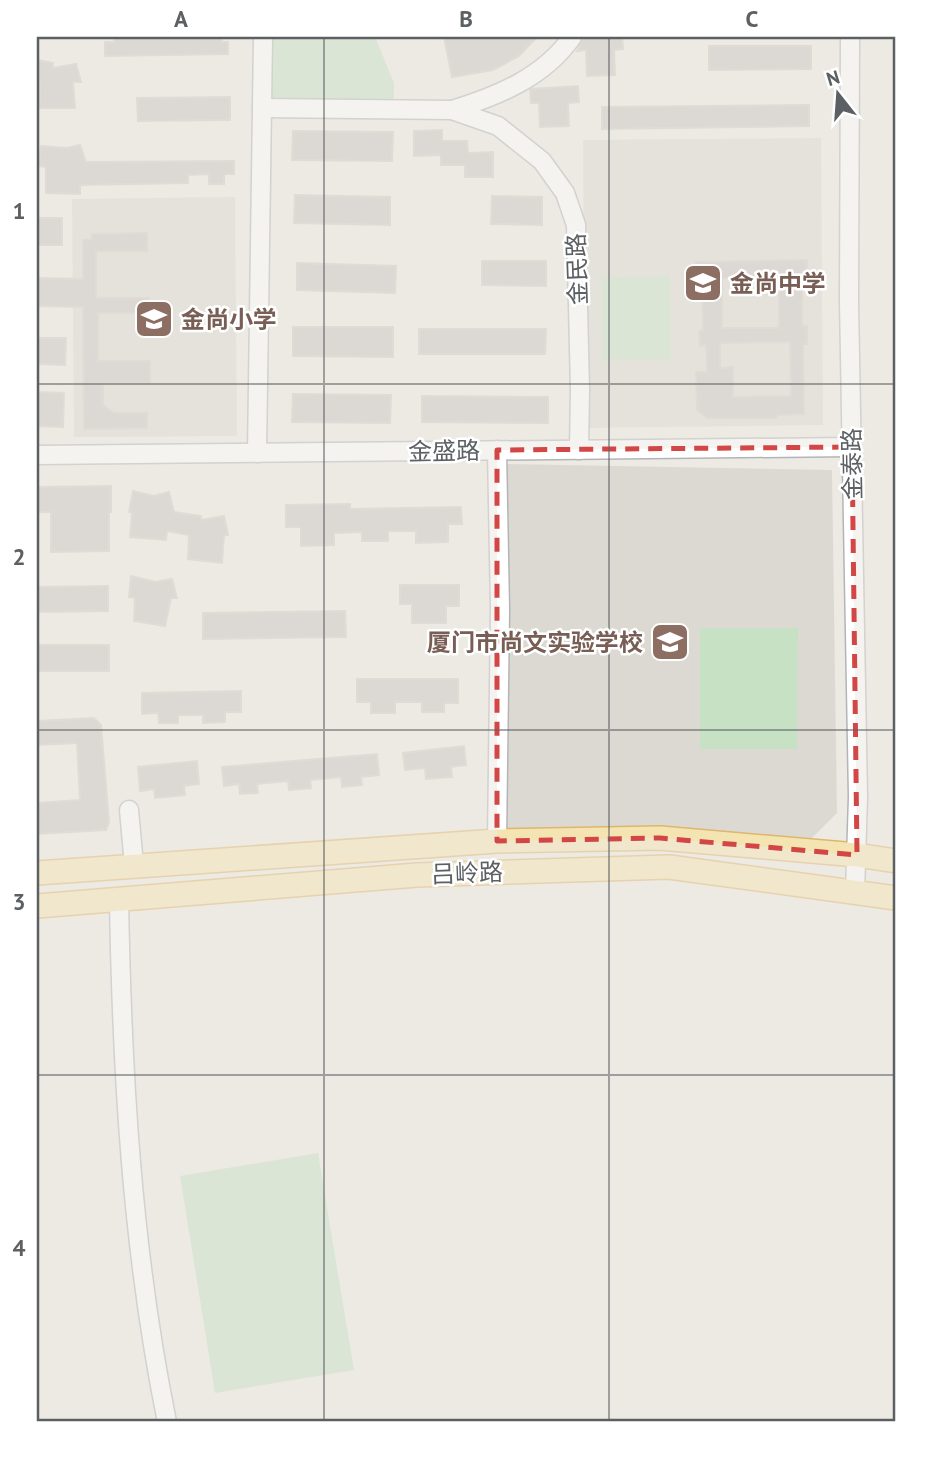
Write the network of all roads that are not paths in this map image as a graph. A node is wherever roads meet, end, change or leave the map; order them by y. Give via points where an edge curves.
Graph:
1 (263, 37) edge
2 (572, 37) edge
3 (850, 37) edge
4 (262, 107) junction
5 (452, 110) junction
6 (852, 447) junction
7 (497, 450) junction
8 (579, 450) junction
9 (257, 453) junction
10 (37, 455) edge
11 (129, 810) dead end
12 (497, 841) junction
13 (857, 855) junction
14 (896, 861) edge
15 (134, 864) junction
16 (37, 873) edge
17 (855, 892) junction
18 (896, 898) edge
19 (119, 901) junction
20 (37, 906) edge
21 (167, 1422) edge

1 - 4 street
2 - 5 street, 金民路 via 552,61 521,83
3 - 6 street, 金泰路
4 - 5 street, 金民路
4 - 9 street
5 - 8 street, 金民路 via 498,126 520,141 542,161 565,193 576,225
6 - 8 street, 金盛路
6 - 13 street, 金泰路
7 - 8 street, 金盛路
7 - 9 street, 金盛路
7 - 12 street
9 - 10 street, 金盛路
11 - 15 street
12 - 13 main road, 吕岭路 via 660,838
12 - 15 main road, 吕岭路
13 - 14 main road, 吕岭路
13 - 17 street, 金泰路
15 - 16 main road, 吕岭路
17 - 18 main road, 吕岭路
17 - 19 main road, 吕岭路 via 669,867 417,875
19 - 20 main road, 吕岭路
19 - 21 street via 136,1233

